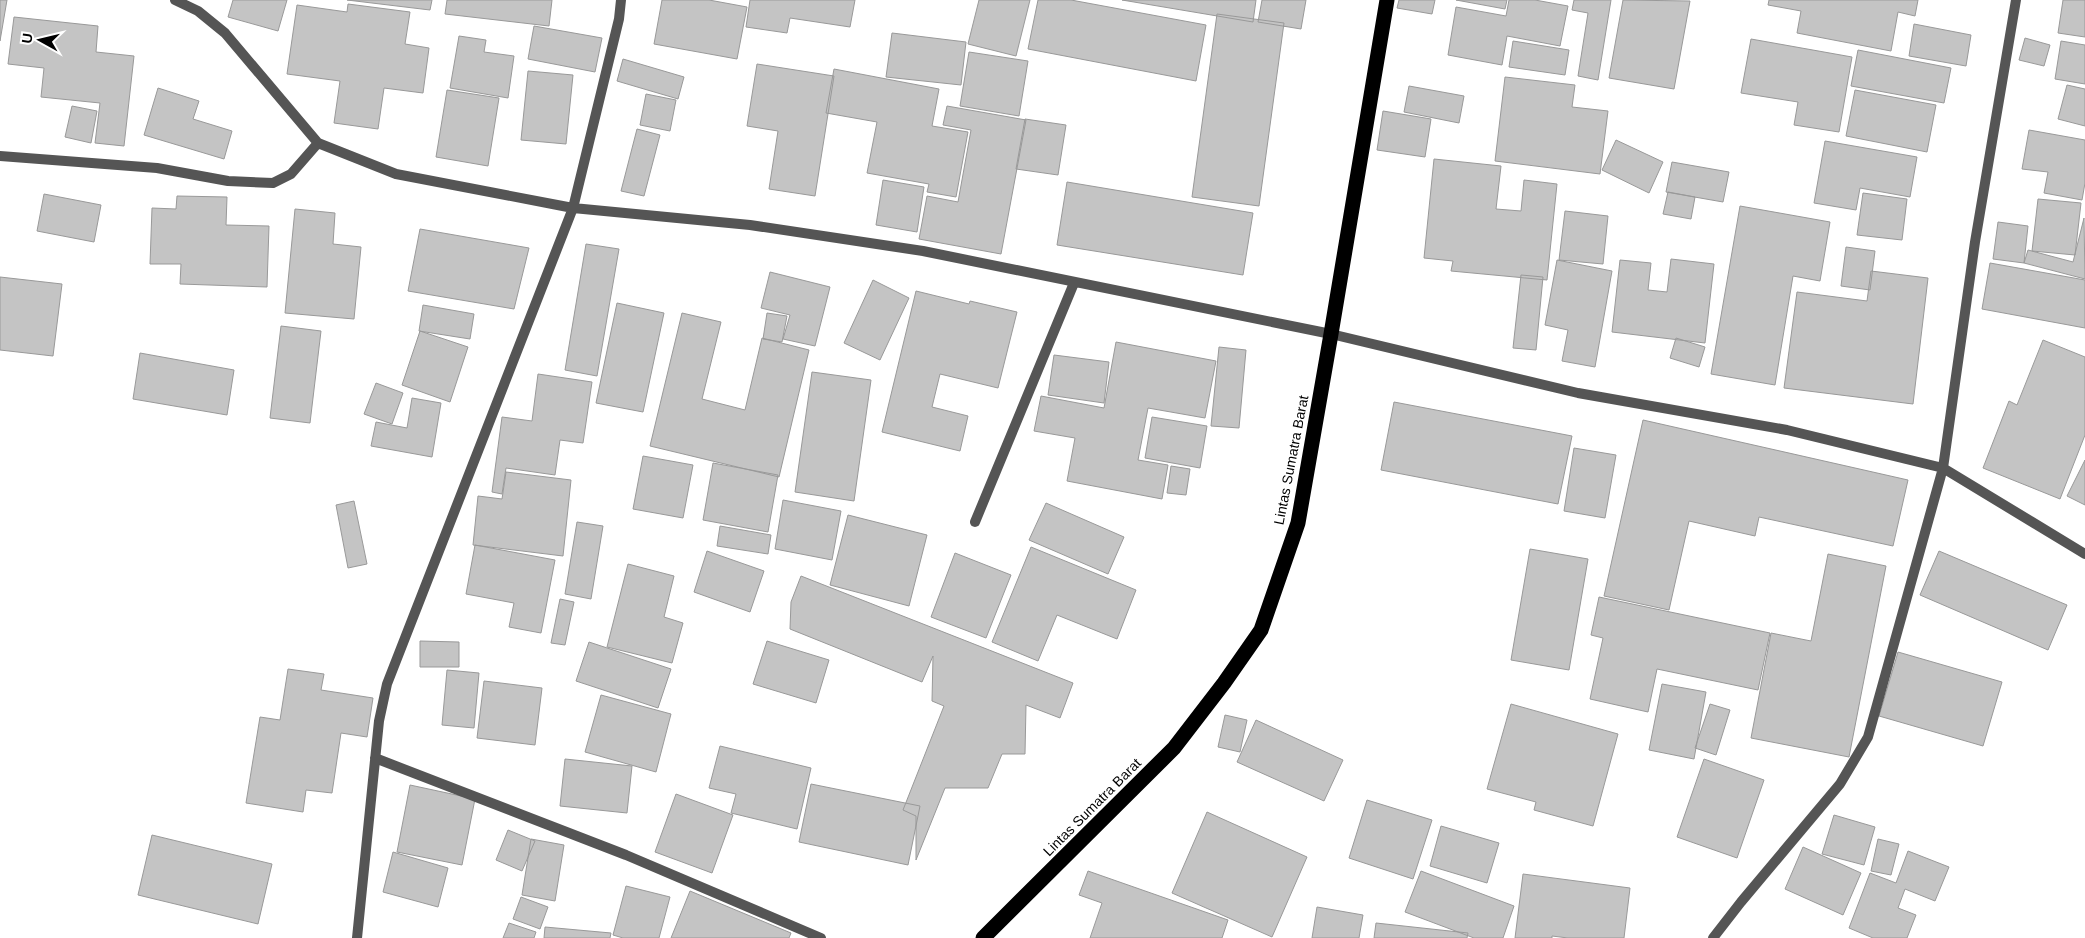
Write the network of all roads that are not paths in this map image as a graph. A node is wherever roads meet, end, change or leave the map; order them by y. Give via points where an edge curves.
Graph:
1 (175, 0) edge
2 (621, 0) edge
3 (1387, 0) edge
4 (2016, 0) edge
5 (318, 143) junction
6 (0, 156) edge
7 (573, 208) junction
8 (1074, 283) junction
9 (1331, 334) junction
10 (1943, 468) junction
11 (975, 522) dead end
12 (2085, 554) edge
13 (375, 758) junction
14 (357, 938) edge
15 (821, 938) edge
16 (983, 938) edge
17 (1713, 938) edge

1 - 5 street via 198,11 225,34
2 - 7 street
3 - 9 highway, Lintas Sumatra Barat
4 - 10 street via 1975,242
5 - 6 street via 291,174 273,182 228,181 157,168
5 - 7 street via 396,174
7 - 8 street via 760,227 923,251
7 - 13 street via 391,675 379,721
8 - 9 street
8 - 11 street
9 - 10 street via 1578,393 1787,430
9 - 16 highway, Lintas Sumatra Barat via 1298,523 1261,630 1174,748
10 - 12 street
10 - 17 street via 1868,737 1840,784
13 - 14 street
13 - 15 street via 626,855

